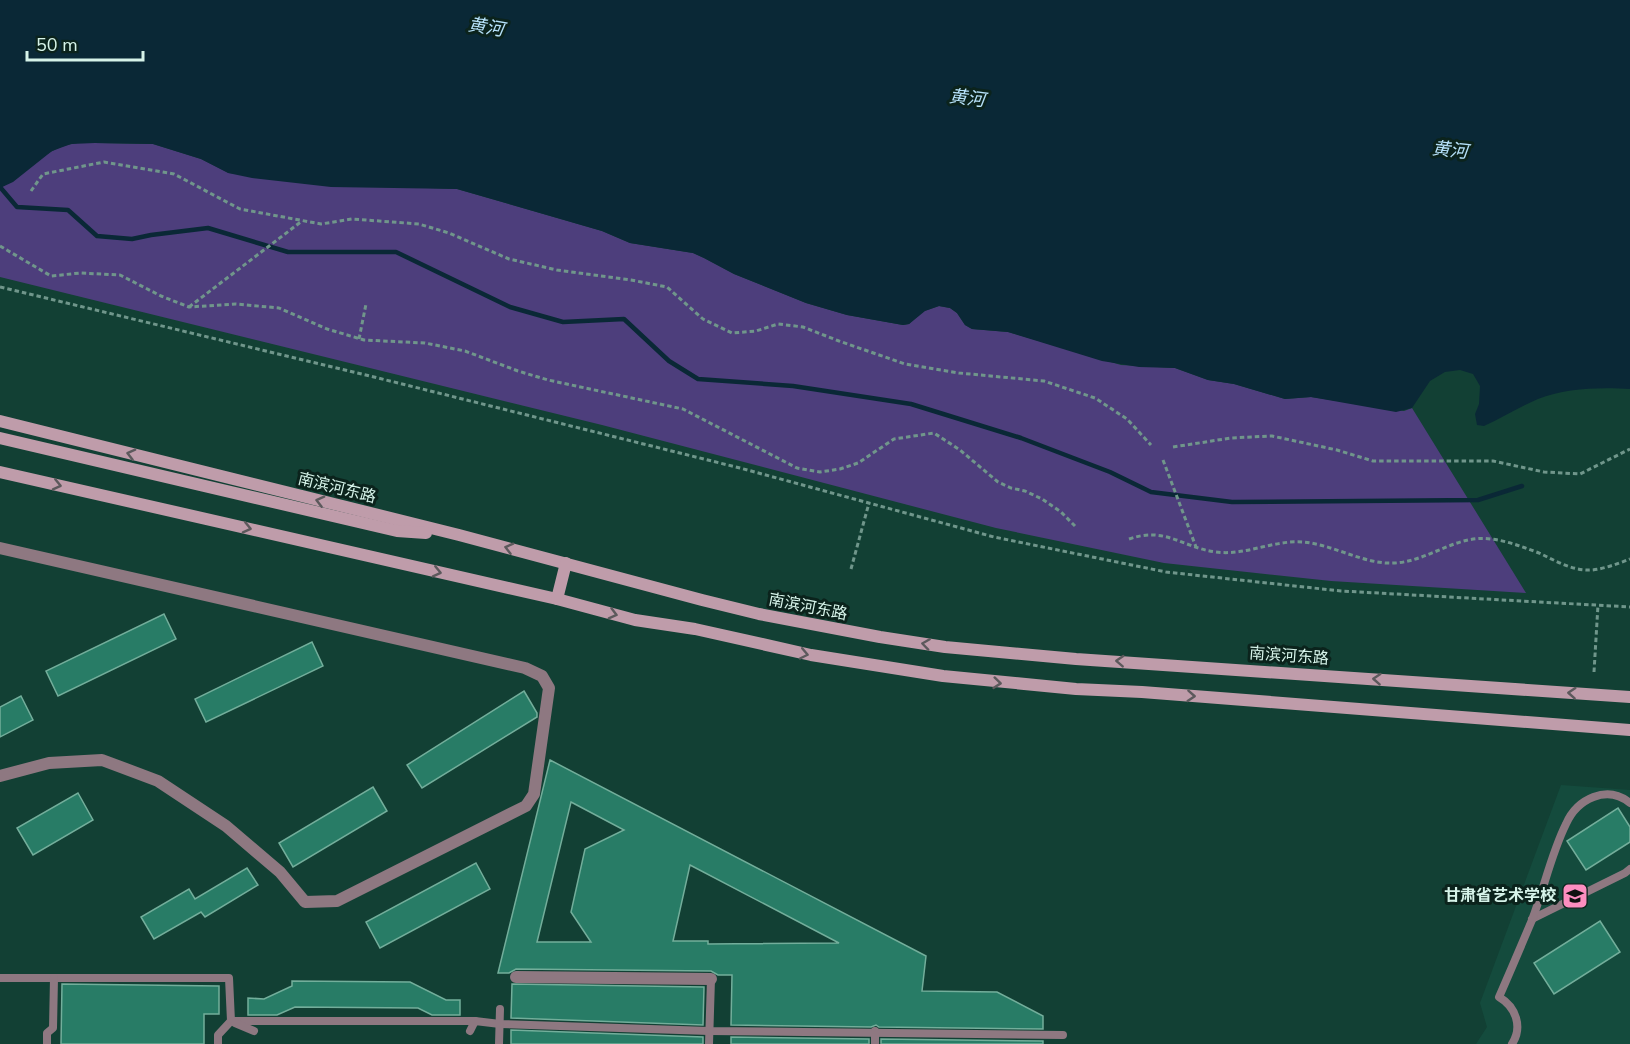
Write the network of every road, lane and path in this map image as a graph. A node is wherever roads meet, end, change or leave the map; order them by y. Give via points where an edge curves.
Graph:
1 (31, 191) dead end
2 (302, 221) junction
3 (0, 246) edge
4 (0, 287) edge
5 (366, 304) dead end
6 (189, 307) junction
7 (359, 339) junction
8 (0, 421) edge
9 (0, 438) edge
10 (1151, 445) dead end
11 (1173, 447) dead end
12 (1630, 449) edge
13 (1163, 460) dead end
14 (0, 471) edge
15 (869, 503) junction
16 (1075, 526) dead end
17 (459, 536) junction
18 (1129, 538) dead end
19 (1196, 547) junction
20 (0, 548) edge
21 (1630, 560) edge
22 (566, 563) junction
23 (851, 569) dead end
24 (556, 599) junction
25 (1598, 605) junction
26 (1630, 607) edge
27 (1593, 672) dead end
28 (1630, 697) edge
29 (1630, 730) edge
30 (0, 776) edge
31 (1630, 803) edge
32 (1630, 869) edge
33 (1532, 919) junction
34 (516, 977) dead end
35 (0, 978) edge
36 (54, 978) junction
37 (711, 980) joint
38 (500, 1009) dead end
39 (231, 1021) junction
40 (475, 1021) junction
41 (500, 1024) junction
42 (254, 1031) dead end
43 (470, 1031) dead end
44 (709, 1031) junction
45 (875, 1031) junction
46 (1063, 1035) dead end
47 (47, 1044) edge
48 (218, 1044) edge
49 (499, 1044) edge
50 (709, 1044) edge
51 (875, 1044) edge
52 (1512, 1044) edge

1 - 2 path via 43,174 104,162 174,174 240,209
2 - 6 path
2 - 10 path via 321,224 352,219 419,224 509,259 667,287 703,319 732,333 778,324 803,327 905,364 1044,381 1095,398 1127,419
3 - 6 path via 51,276 120,275
4 - 15 path
5 - 7 path
6 - 7 path via 236,304 279,308
7 - 16 path via 465,351 548,380 683,409 797,468 820,472 858,464 894,439 934,433 998,482 1042,499
17 -> 8 main road, 南滨河东路
9 - 17 main road via 397,531
11 - 12 path via 1272,436 1373,461 1493,461 1544,472 1580,474
13 - 19 path
14 -> 24 main road
15 - 23 path
15 - 25 path via 994,537 1166,572 1341,591
22 -> 17 main road, 南滨河东路
18 - 19 path via 1159,534
19 - 21 path via 1229,552 1303,542 1395,563 1476,537 1518,545 1567,566 1588,570
20 - 30 street via 525,668 542,676 549,688 534,794 526,806 337,901 305,902 280,872 226,826 158,781 102,760 49,763
22 - 24 main road
28 -> 22 main road, 南滨河东路 via 945,647 759,614
24 -> 29 main road via 635,620 943,676
25 - 26 path
25 - 27 path
31 - 33 lane via 1617,795 1602,794 1572,814
32 - 33 lane
33 - 52 lane via 1499,997 1516,1016 1517,1032
34 - 37 street
35 - 36 lane
36 - 39 lane via 229,978
36 - 47 lane via 53,1028 47,1033
37 - 44 lane
38 - 41 lane
39 - 40 lane
39 - 42 lane
39 - 48 lane via 218,1035
40 - 41 lane
40 - 43 lane
41 - 44 lane
41 - 49 lane
44 - 45 lane
44 - 50 lane
45 - 46 lane
45 - 51 lane

